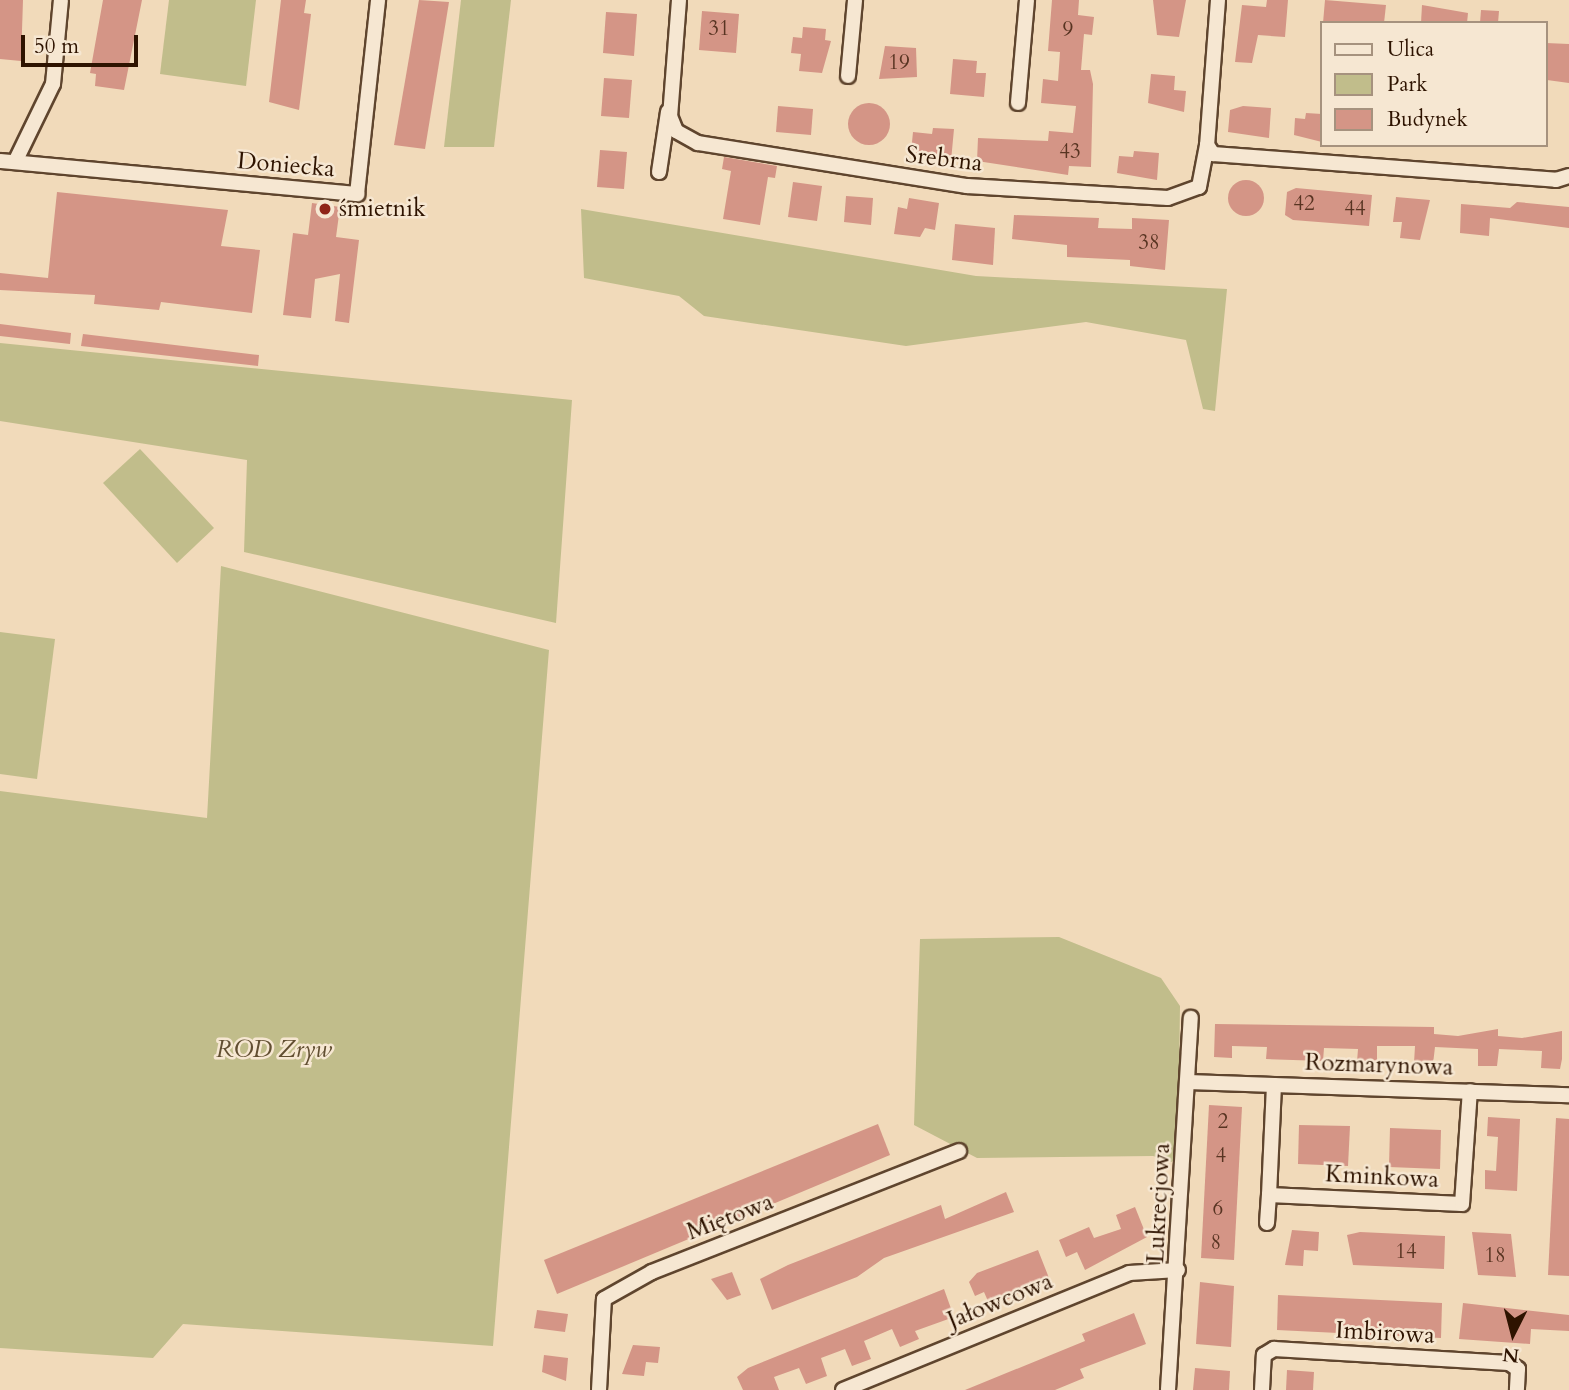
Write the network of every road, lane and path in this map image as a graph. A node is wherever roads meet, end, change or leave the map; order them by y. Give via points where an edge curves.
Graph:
1 (61, 0) edge
2 (378, 0) edge
3 (679, 0) edge
4 (855, 0) edge
5 (1027, 0) edge
6 (1218, 0) edge
7 (848, 76) dead end
8 (669, 101) junction
9 (1018, 103) dead end
10 (1207, 145) junction
11 (17, 158) junction
12 (0, 161) edge
13 (659, 172) dead end
14 (1569, 176) edge
15 (1191, 1018) dead end
16 (1188, 1082) junction
17 (1274, 1085) junction
18 (1470, 1091) junction
19 (1569, 1094) edge
20 (959, 1151) dead end
21 (1269, 1195) junction
22 (1267, 1223) dead end
23 (1178, 1270) junction
24 (599, 1390) edge
25 (843, 1390) edge
26 (1168, 1390) edge
27 (1262, 1390) edge
28 (1517, 1390) edge

1 - 11 street via 53,84
2 - 11 street, Doniecka via 357,194
3 - 8 street, Srebrna
4 - 7 street
5 - 9 street
6 - 10 street, Srebrna
8 - 10 street, Srebrna via 676,131 698,143 967,186 1178,197 1199,187
8 - 13 street, Srebrna
10 - 14 street via 1213,154 1246,159 1556,180
11 - 12 street, Doniecka
15 - 16 street, Lukrecjowa
16 - 17 street, Rozmarynowa
16 - 23 street, Lukrecjowa
17 - 18 street, Rozmarynowa
17 - 21 street
18 - 19 street, Rozmarynowa
18 - 21 street, Kminkowa via 1462,1204
20 - 24 street, Miętowa via 652,1272 604,1299
21 - 22 street
23 - 25 street, Jałowcowa via 1129,1273
23 - 26 street, Lukrecjowa
27 - 28 street, Imbirowa via 1264,1354 1274,1349 1509,1363 1518,1369

